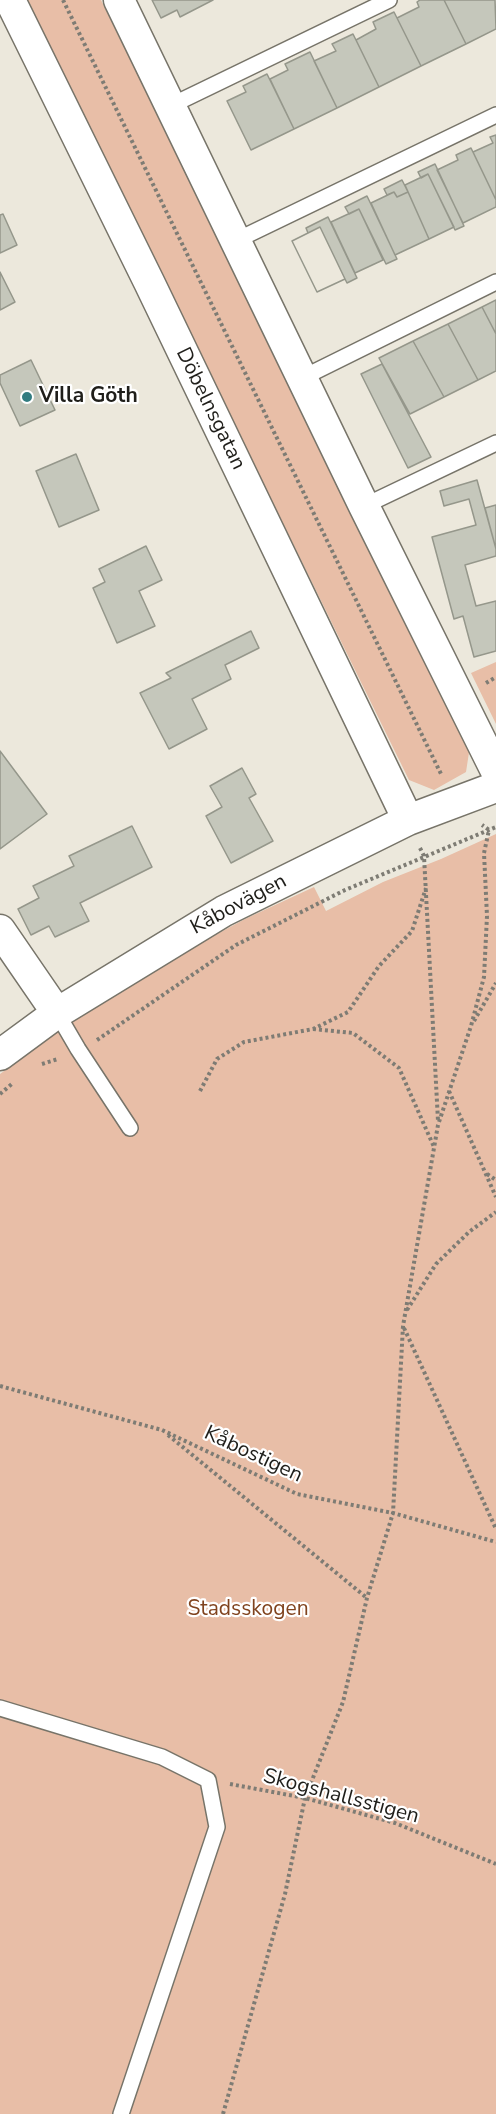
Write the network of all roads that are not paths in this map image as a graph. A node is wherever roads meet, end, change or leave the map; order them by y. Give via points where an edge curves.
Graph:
1 (10, 0) edge
2 (119, 0) edge
3 (389, 0) edge
4 (170, 106) junction
5 (496, 115) edge
6 (236, 241) junction
7 (496, 282) edge
8 (302, 378) junction
9 (496, 443) edge
10 (364, 506) junction
11 (496, 771) edge
12 (496, 787) edge
13 (408, 820) junction
14 (0, 930) edge
15 (57, 1013) junction
16 (0, 1055) edge
17 (130, 1128) dead end
18 (0, 1708) edge
19 (121, 2114) edge

1 - 13 street, Döbelnsgatan
2 - 4 street
3 - 4 lane
4 - 6 street
5 - 6 lane
6 - 8 street
7 - 8 lane
8 - 10 street
9 - 10 lane
10 - 11 street
12 - 13 street, Kåbovägen
13 - 15 street, Kåbovägen via 224,911
14 - 15 street
15 - 16 street, Kåbovägen
15 - 17 lane
18 - 19 lane via 162,1757 208,1780 217,1827

